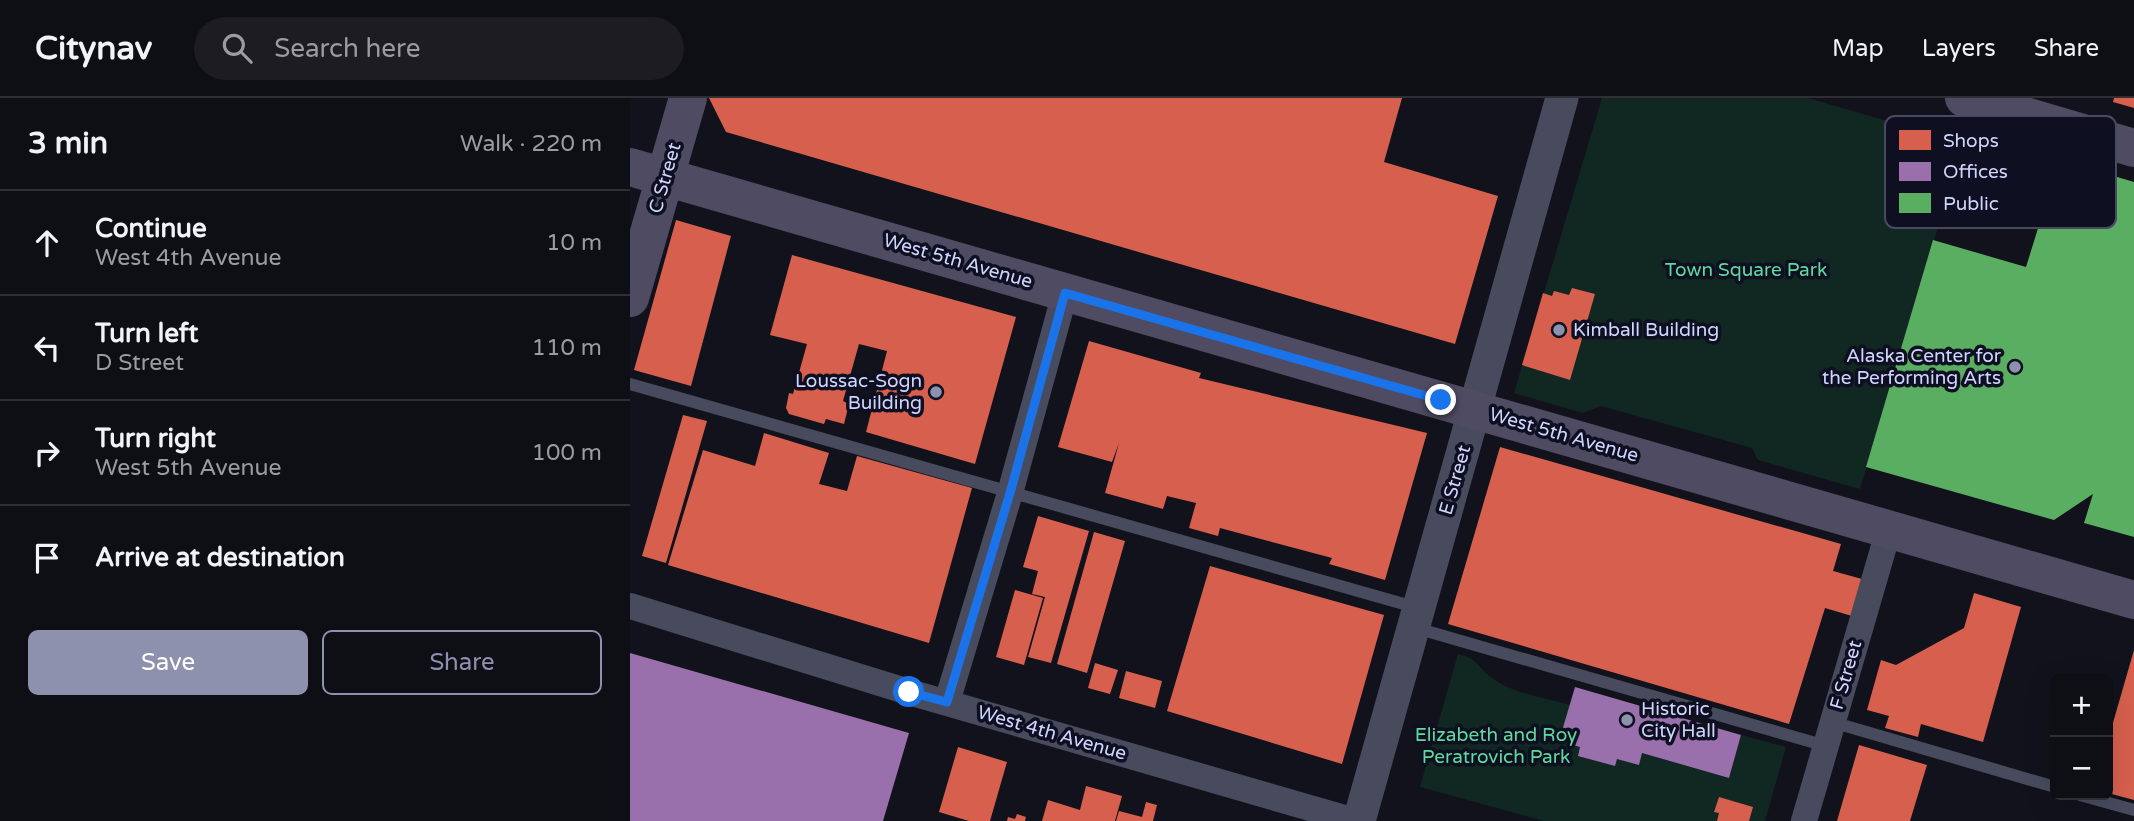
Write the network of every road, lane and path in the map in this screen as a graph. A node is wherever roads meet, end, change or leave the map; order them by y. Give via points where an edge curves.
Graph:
1 (688, 98) edge
2 (1562, 98) edge
3 (1986, 101) edge
4 (2033, 116) edge
5 (2116, 142) edge
6 (2134, 148) edge
7 (648, 172) edge
8 (1065, 293) junction
9 (630, 298) edge
10 (630, 384) edge
11 (1475, 410) junction
12 (1010, 493) junction
13 (1889, 529) junction
14 (2134, 600) edge
15 (630, 606) edge
16 (1415, 617) junction
17 (947, 702) junction
18 (1829, 734) junction
19 (2050, 786) edge
20 (2098, 800) edge
21 (2134, 810) edge
22 (1357, 821) edge
23 (1804, 821) edge

1 - 7 main road, C Street
2 - 11 street, E Street
3 - 4 main road
5 - 6 main road
7 - 8 main road, West 5th Avenue
7 - 9 main road, C Street
8 - 11 main road, West 5th Avenue
8 - 12 street
10 - 12 lane
11 - 13 main road, West 5th Avenue
11 - 16 street, E Street
12 - 16 lane
12 - 17 street
13 - 14 main road, West 5th Avenue
13 - 18 street, F Street
15 - 17 street, West 4th Avenue
16 - 18 lane
16 - 22 street, E Street
17 - 22 street, West 4th Avenue
18 - 19 lane
18 - 23 street, F Street
20 - 21 lane

